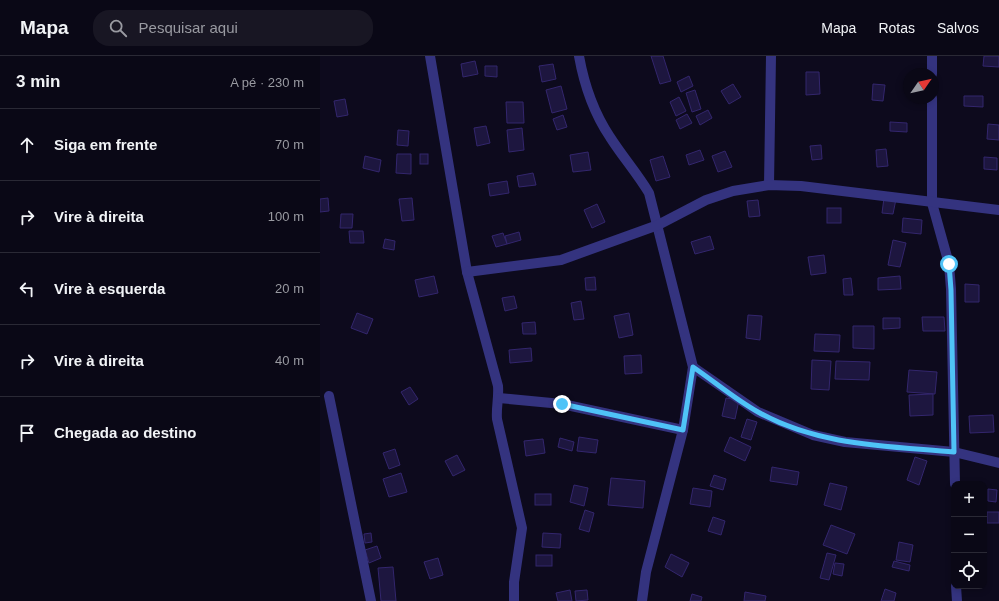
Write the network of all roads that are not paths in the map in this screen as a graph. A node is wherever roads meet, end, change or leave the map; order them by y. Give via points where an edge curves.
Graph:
1 (430, 56) edge
2 (579, 56) edge
3 (771, 56) edge
4 (932, 56) edge
5 (932, 68) edge
6 (932, 104) edge
7 (769, 185) junction
8 (932, 203) junction
9 (999, 210) edge
10 (658, 225) junction
11 (467, 272) junction
12 (693, 367) junction
13 (329, 396) dead end
14 (499, 398) junction
15 (683, 430) junction
16 (954, 452) junction
17 (999, 463) edge
18 (954, 481) edge
19 (956, 589) edge
20 (371, 601) edge
21 (514, 601) edge
22 (642, 601) edge
23 (957, 601) edge

1 - 11 street
2 - 10 street via 593,106 609,136 648,193
3 - 7 street
4 - 5 street
6 - 8 street
7 - 8 street via 800,186
7 - 10 street via 733,191 706,200
8 - 9 street
8 - 16 street via 949,264
10 - 11 street via 561,260
10 - 12 street
11 - 14 street
12 - 15 street
12 - 16 street via 758,412 813,435 845,442
13 - 20 street
14 - 15 street via 562,404
14 - 21 street via 496,408 497,419 522,528 514,582
15 - 22 street via 646,572
16 - 17 street
16 - 18 street
19 - 23 street

